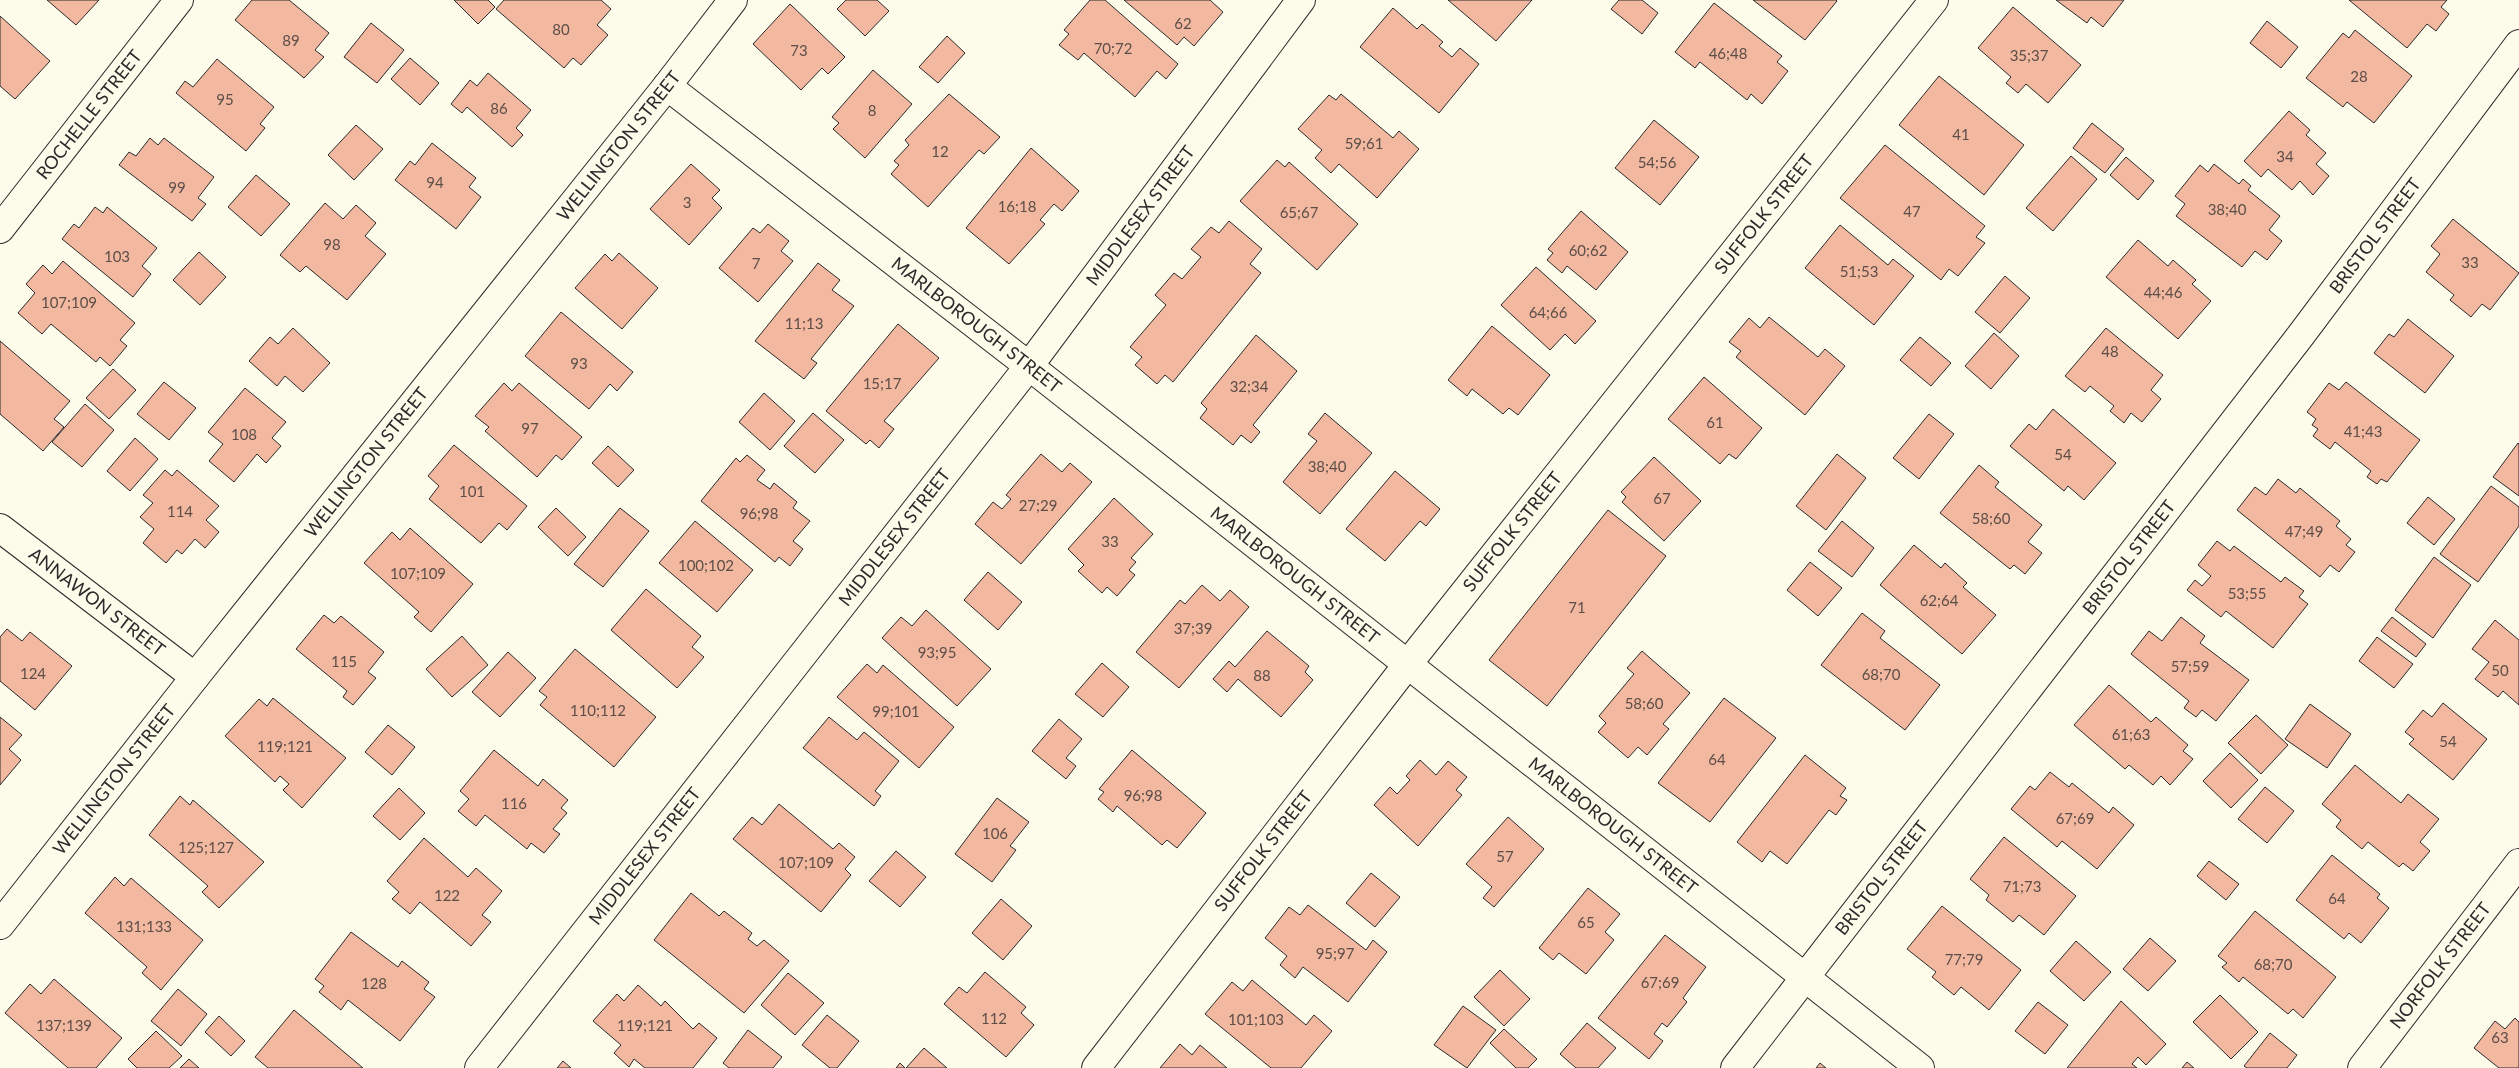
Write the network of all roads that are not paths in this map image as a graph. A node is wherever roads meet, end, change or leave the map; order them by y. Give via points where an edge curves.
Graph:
1 (179, 0) edge
2 (733, 0) edge
3 (1301, 0) edge
4 (1934, 0) edge
5 (2519, 44) edge
6 (668, 86) junction
7 (0, 229) edge
8 (1029, 366) junction
9 (0, 528) edge
10 (1407, 665) junction
11 (195, 677) junction
12 (2519, 863) edge
13 (0, 925) edge
14 (1804, 977) junction
15 (480, 1068) edge
16 (1096, 1068) edge
17 (1735, 1068) edge
18 (1920, 1068) edge
19 (2362, 1068) edge

1 - 7 street, ROCHELLE STREET
2 - 6 street, WELLINGTON STREET
3 - 8 street, MIDDLESEX STREET
4 - 10 street, SUFFOLK STREET
5 - 14 street, BRISTOL STREET via 2301,335
6 - 8 street, MARLBOROUGH STREET
6 - 11 street, WELLINGTON STREET
8 - 10 street, MARLBOROUGH STREET
8 - 15 street, MIDDLESEX STREET
9 - 11 street, ANNAWON STREET
10 - 14 street, MARLBOROUGH STREET
10 - 16 street, SUFFOLK STREET
11 - 13 street, WELLINGTON STREET
12 - 19 street, NORFOLK STREET
14 - 17 street, BRISTOL STREET
14 - 18 street, MARLBOROUGH STREET

